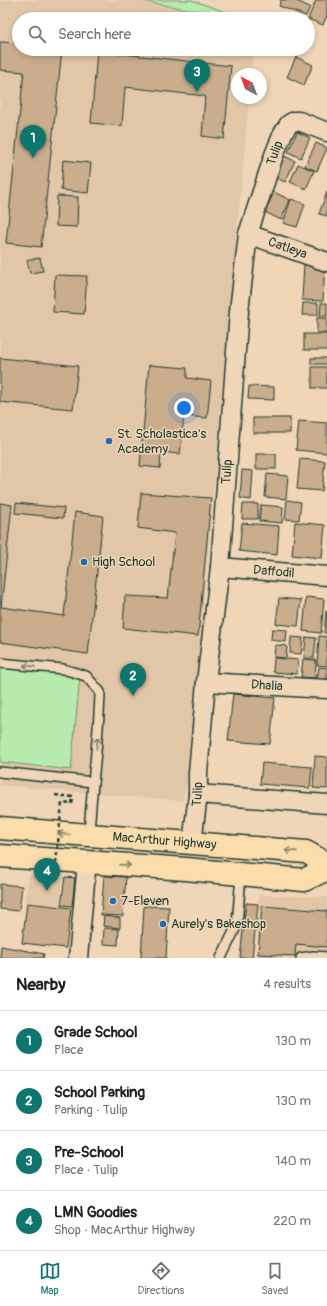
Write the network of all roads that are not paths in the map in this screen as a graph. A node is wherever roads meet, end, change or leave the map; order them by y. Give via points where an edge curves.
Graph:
1 (327, 132) edge
2 (248, 234) junction
3 (327, 262) edge
4 (220, 567) junction
5 (327, 576) edge
6 (0, 663) edge
7 (206, 682) junction
8 (327, 689) edge
9 (0, 772) edge
10 (93, 782) junction
11 (198, 794) junction
12 (327, 804) edge
13 (0, 828) edge
14 (89, 836) junction
15 (192, 844) junction
16 (0, 856) edge
17 (87, 862) junction
18 (327, 864) edge
19 (327, 869) edge
20 (241, 875) junction
21 (312, 957) edge
22 (327, 957) edge
23 (78, 958) edge
24 (221, 958) edge
25 (301, 958) edge

1 - 2 street, Tulip via 299,120 294,121 283,133
2 - 3 street, Catleya
2 - 4 street, Tulip via 239,312
4 - 5 street, Daffodil
4 - 7 street, Tulip
10 -> 6 lane via 100,718 100,692 86,676 63,669
7 - 8 street, Dhalia
7 - 11 street, Tulip
9 - 10 lane
10 - 14 lane
11 - 12 street
11 - 15 street, Tulip
14 -> 13 highway, MacArthur Highway
14 - 15 highway, MacArthur Highway
18 -> 15 highway, MacArthur Highway via 306,852
16 - 17 highway, MacArthur Highway
17 -> 20 highway, MacArthur Highway
17 - 23 street
19 - 20 highway, MacArthur Highway via 304,880
20 - 24 lane via 237,925
21 - 22 lane
21 - 25 lane

